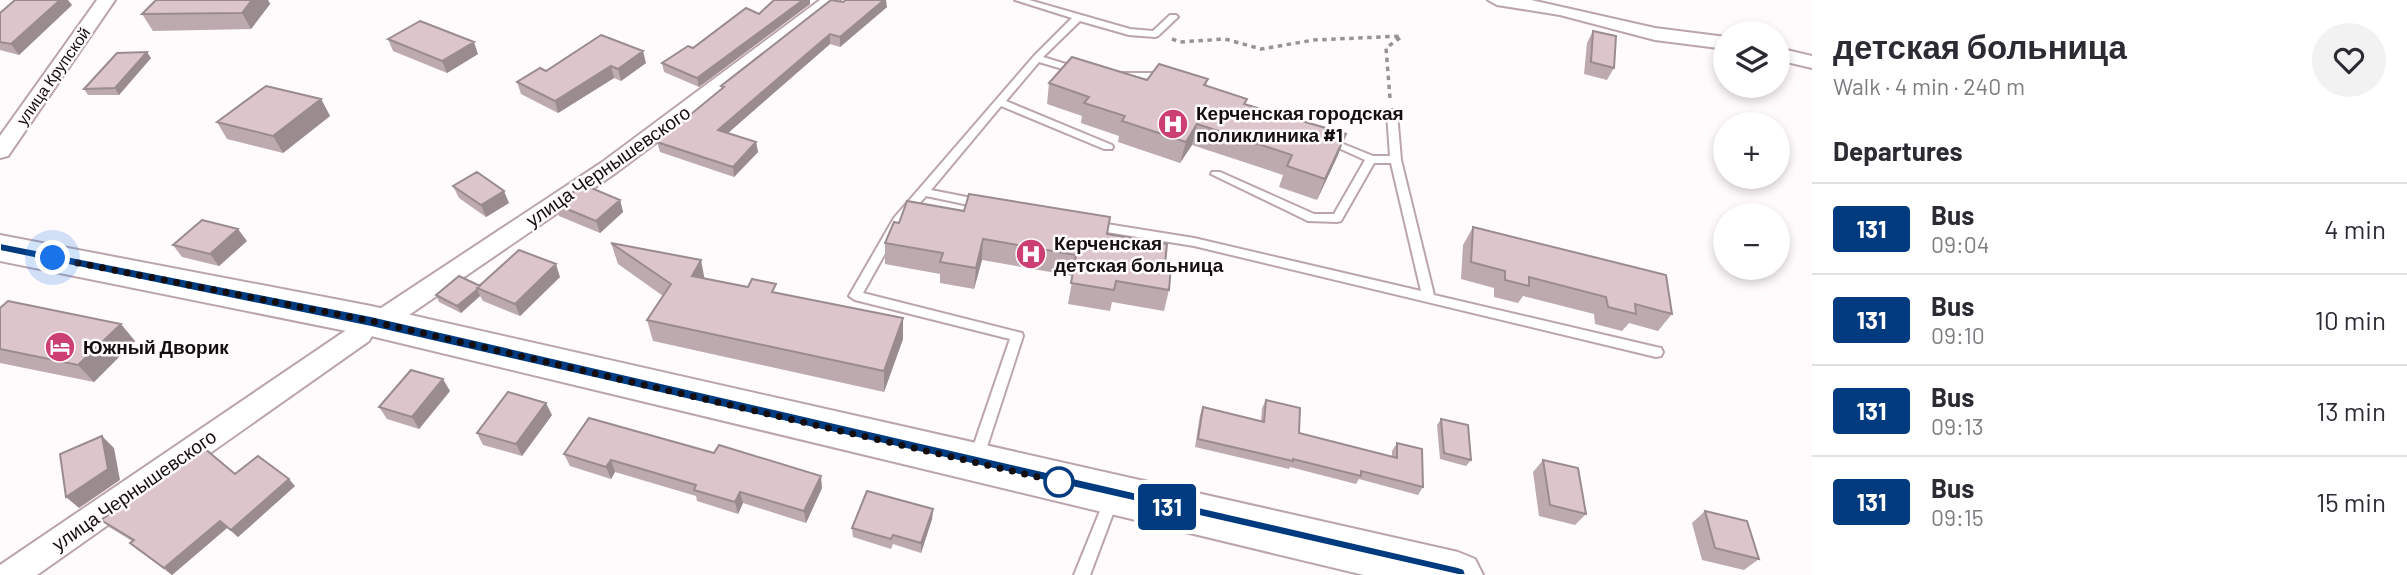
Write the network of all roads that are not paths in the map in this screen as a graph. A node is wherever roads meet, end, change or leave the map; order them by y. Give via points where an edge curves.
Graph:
1 (106, 0) edge
2 (831, 0) edge
3 (1019, 0) edge
4 (1497, 0) edge
5 (1173, 17) dead end
6 (1078, 18) junction
7 (1713, 41) edge
8 (1790, 57) edge
9 (1037, 58) junction
10 (1812, 62) edge
11 (1094, 76) edge
12 (1107, 76) edge
13 (1177, 82) edge
14 (999, 102) junction
15 (1392, 113) dead end
16 (1310, 134) edge
17 (1108, 147) dead end
18 (0, 151) edge
19 (1371, 159) junction
20 (1396, 160) junction
21 (1216, 174) dead end
22 (925, 192) junction
23 (1002, 208) edge
24 (1079, 223) edge
25 (0, 248) edge
26 (0, 262) edge
27 (1428, 297) junction
28 (369, 329) junction
29 (1656, 352) dead end
30 (973, 470) junction
31 (1108, 503) junction
32 (11, 575) edge
33 (1082, 575) edge
34 (1377, 575) edge
35 (1458, 575) edge

1 - 18 street, улица Крупской
2 - 28 street, улица Чернышевского via 673,122
3 - 6 lane
4 - 7 street via 1655,34
5 - 6 lane via 1155,34
6 - 9 lane
8 - 10 street
9 - 11 lane
9 - 14 lane
12 - 13 lane via 1157,76
14 - 17 lane
14 - 22 lane
15 - 20 lane
16 - 19 lane
19 - 20 lane
19 - 21 lane via 1337,218 1312,218
20 - 27 lane
22 - 23 lane
22 - 30 lane via 898,221 855,296 1017,336
24 - 27 lane via 1194,242
25 - 28 main road
26 - 28 main road
27 - 29 lane
28 - 30 main road
28 - 32 street, улица Чернышевского
30 - 31 main road
31 - 33 lane
31 - 34 main road
31 - 35 main road

